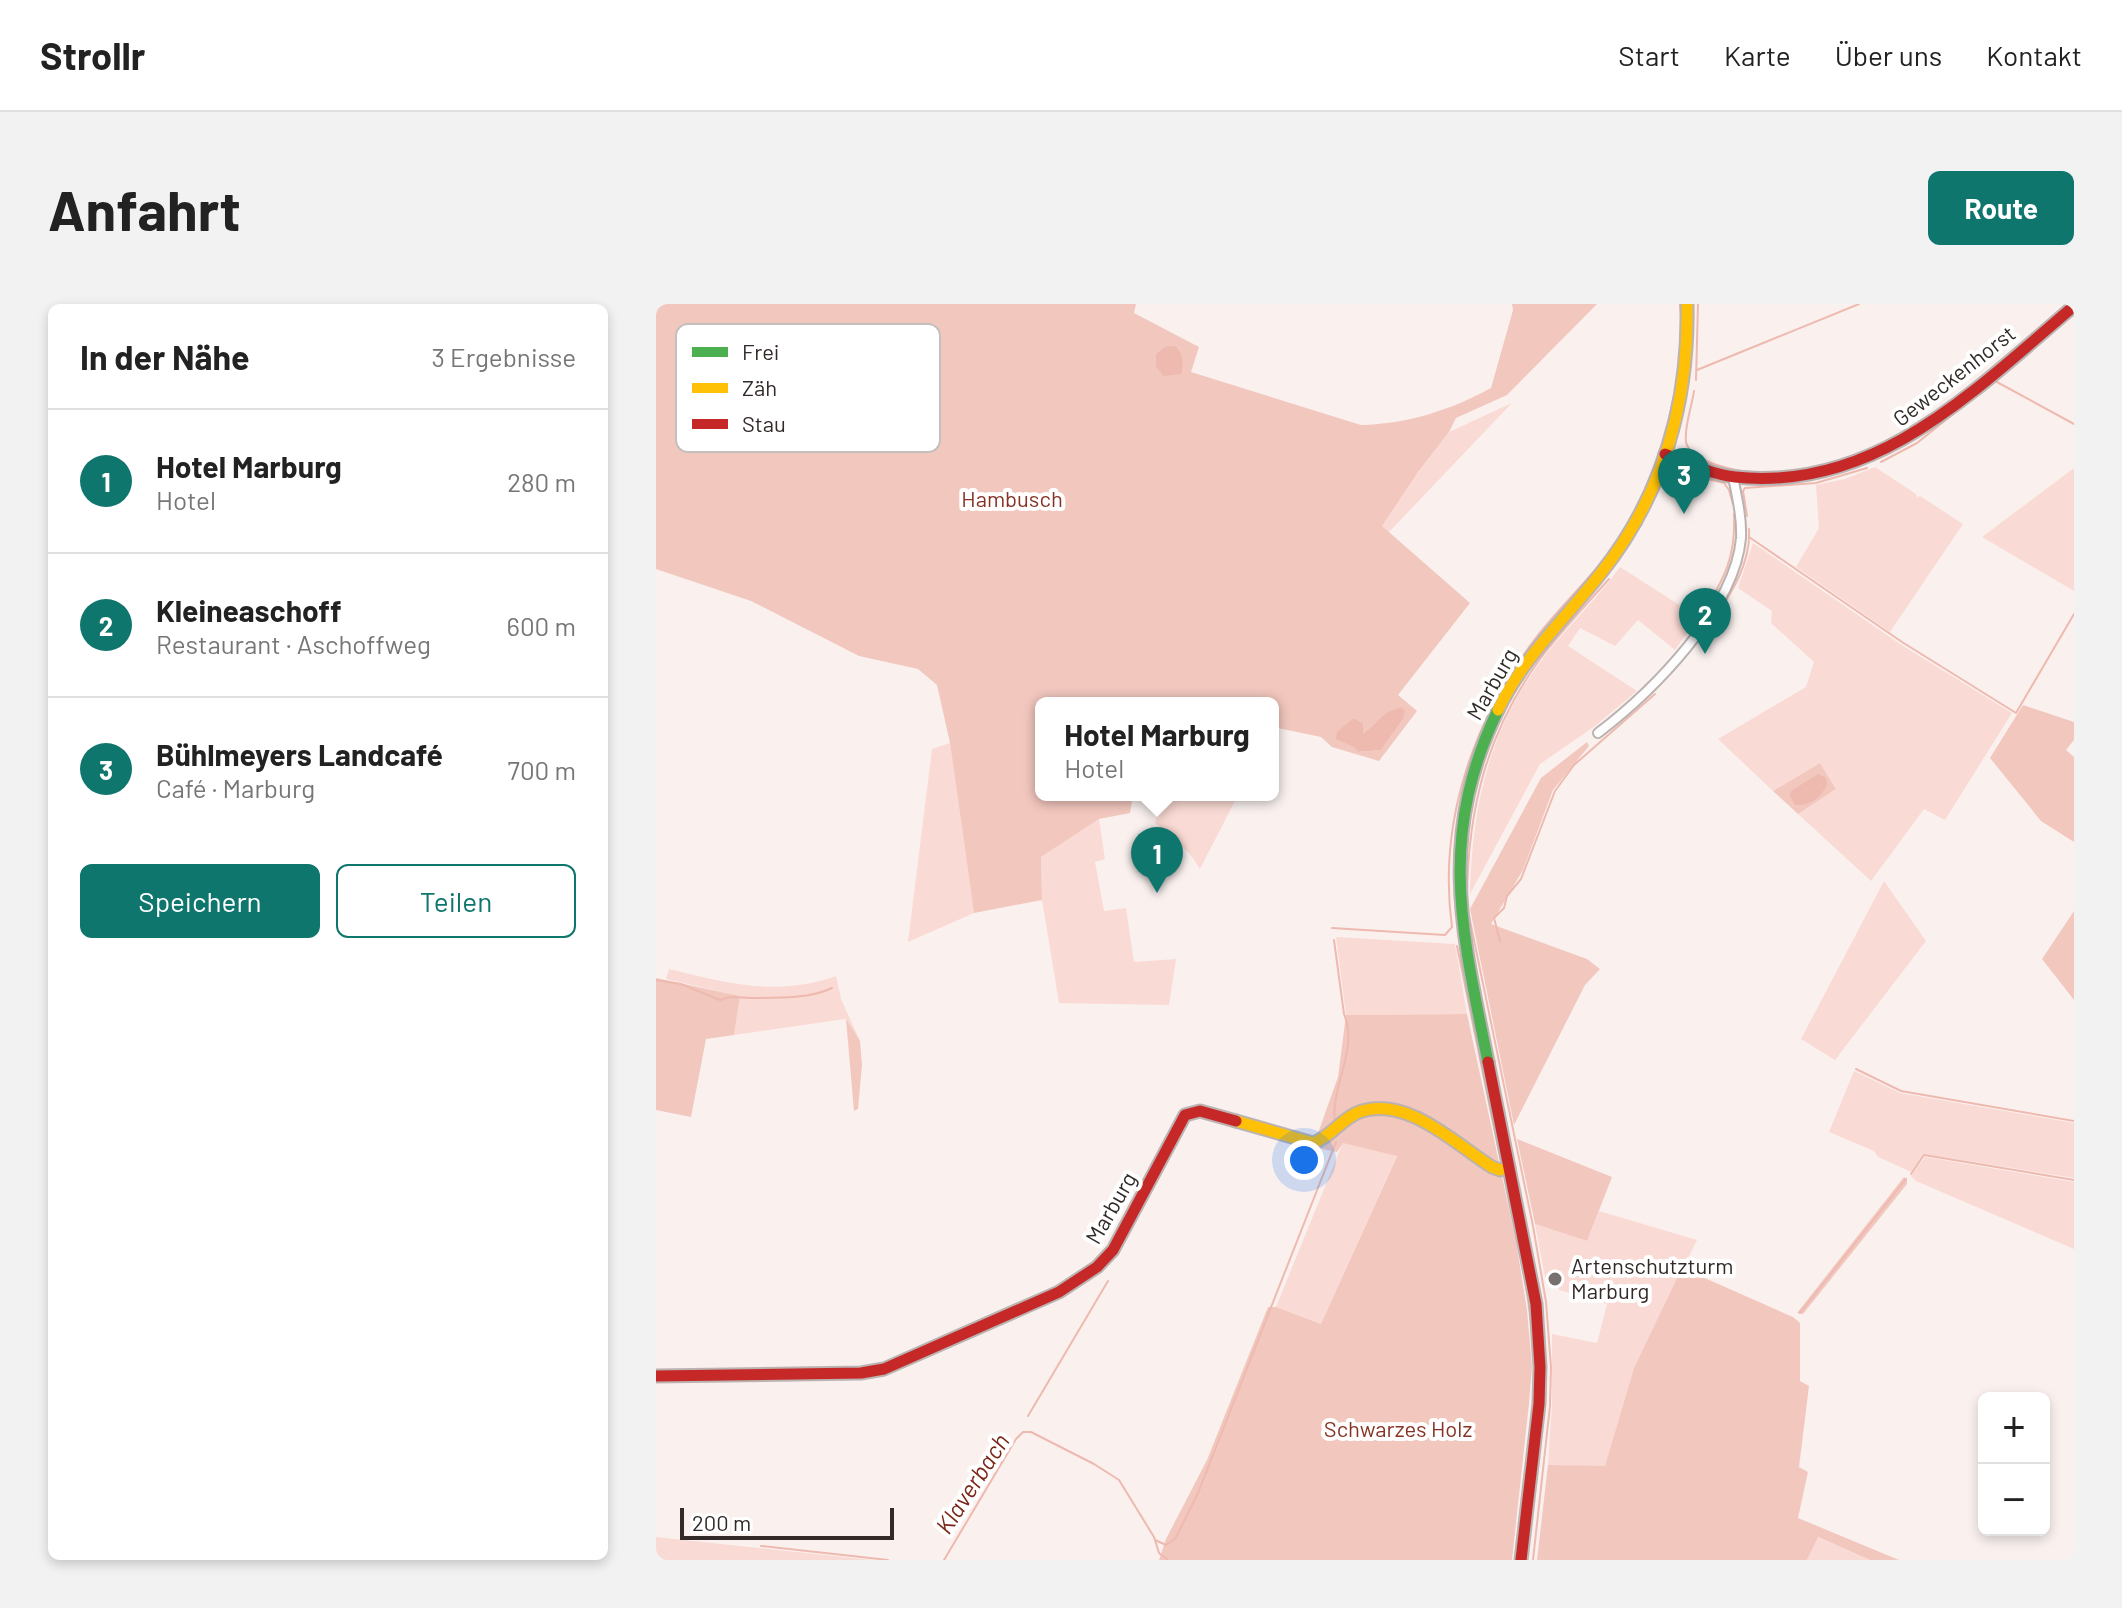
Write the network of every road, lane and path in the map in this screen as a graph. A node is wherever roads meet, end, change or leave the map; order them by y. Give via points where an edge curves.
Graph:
1 (1687, 304) edge
2 (2074, 306) edge
3 (1665, 454) junction
4 (1733, 477) junction
5 (1598, 733) dead end
6 (1509, 1168) junction
7 (656, 1376) edge
8 (1521, 1560) edge

1 - 3 street, Marburg via 1683,376
2 - 4 street, Geweckenhorst via 1947,410 1885,452 1784,480
3 - 4 street, Geweckenhorst
3 - 6 street, Marburg via 1628,537 1533,652 1504,697 1482,745 1463,811 1458,906
4 - 5 street via 1741,539 1727,585 1695,638 1654,685
6 - 7 street, Marburg via 1496,1169 1445,1135 1387,1109 1348,1116 1313,1143 1192,1112 1185,1115 1113,1250 1059,1292 884,1369
6 - 8 street, Marburg via 1536,1304 1540,1367

